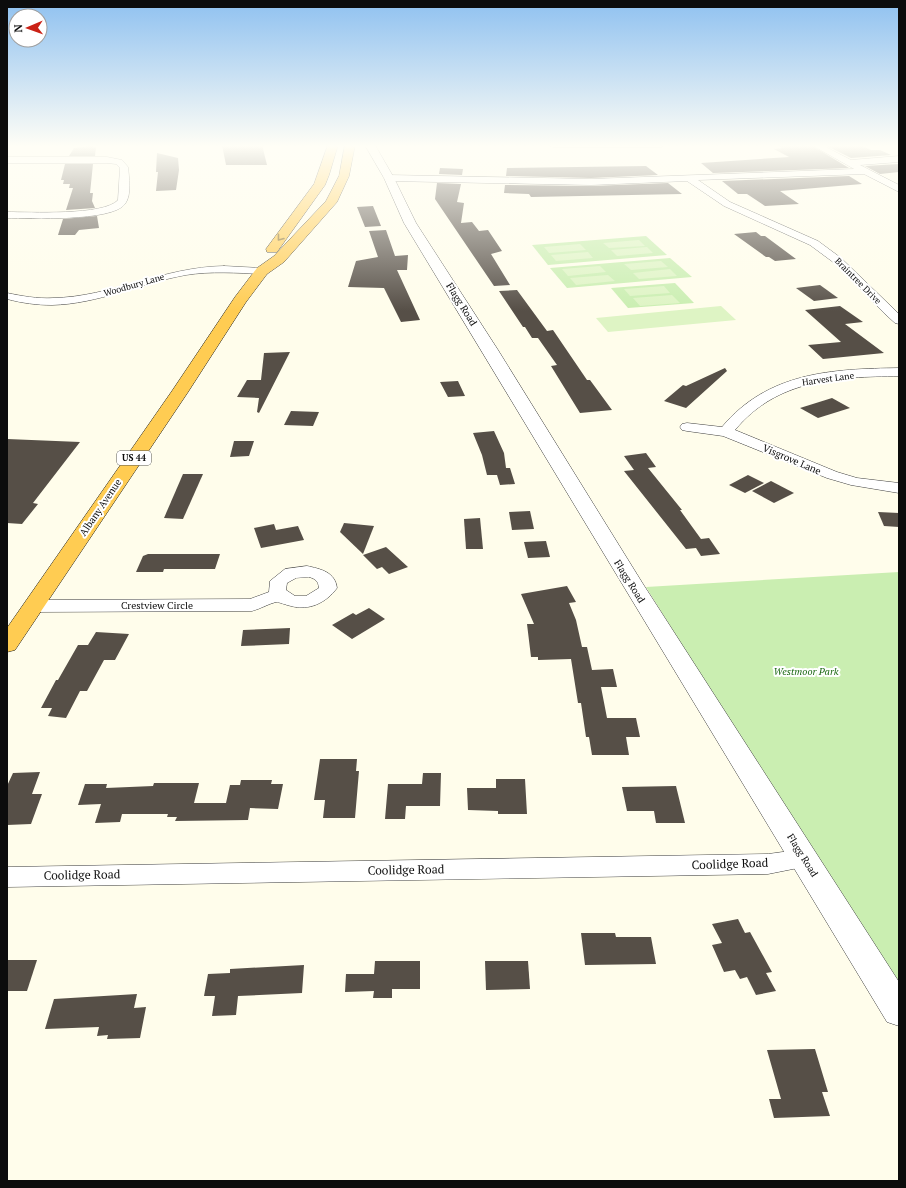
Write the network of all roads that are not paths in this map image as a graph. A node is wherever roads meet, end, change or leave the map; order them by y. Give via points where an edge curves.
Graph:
1 (123, 200) edge
2 (308, 200) edge
3 (331, 200) edge
4 (399, 200) edge
5 (723, 200) edge
6 (7, 216) edge
7 (262, 271) junction
8 (7, 296) edge
9 (899, 320) edge
10 (899, 372) edge
11 (687, 426) dead end
12 (726, 432) junction
13 (899, 488) edge
14 (279, 595) dead end
15 (33, 606) junction
16 (7, 645) edge
17 (805, 858) junction
18 (7, 877) edge
19 (899, 1011) edge

1 - 6 street via 114,208 85,214
2 -> 7 highway, Albany Avenue / US 44 via 264,259
3 - 7 highway, Albany Avenue / US 44 via 279,259
4 - 17 street, Flagg Road via 410,223 632,584
5 - 9 street, Braintree Drive via 813,243 838,261
7 - 8 street, Woodbury Lane via 213,269 185,272 79,300 30,301
7 - 15 highway, Albany Avenue / US 44
10 - 12 street, Harvest Lane via 815,379 781,388 764,396 742,413
11 - 12 street, Visgrove Lane
12 - 13 street, Visgrove Lane via 832,475 856,482
14 - 15 street, Crestview Circle via 252,605
15 - 16 highway, Albany Avenue / US 44
17 - 18 street, Coolidge Road via 760,864
17 - 19 street, Flagg Road

